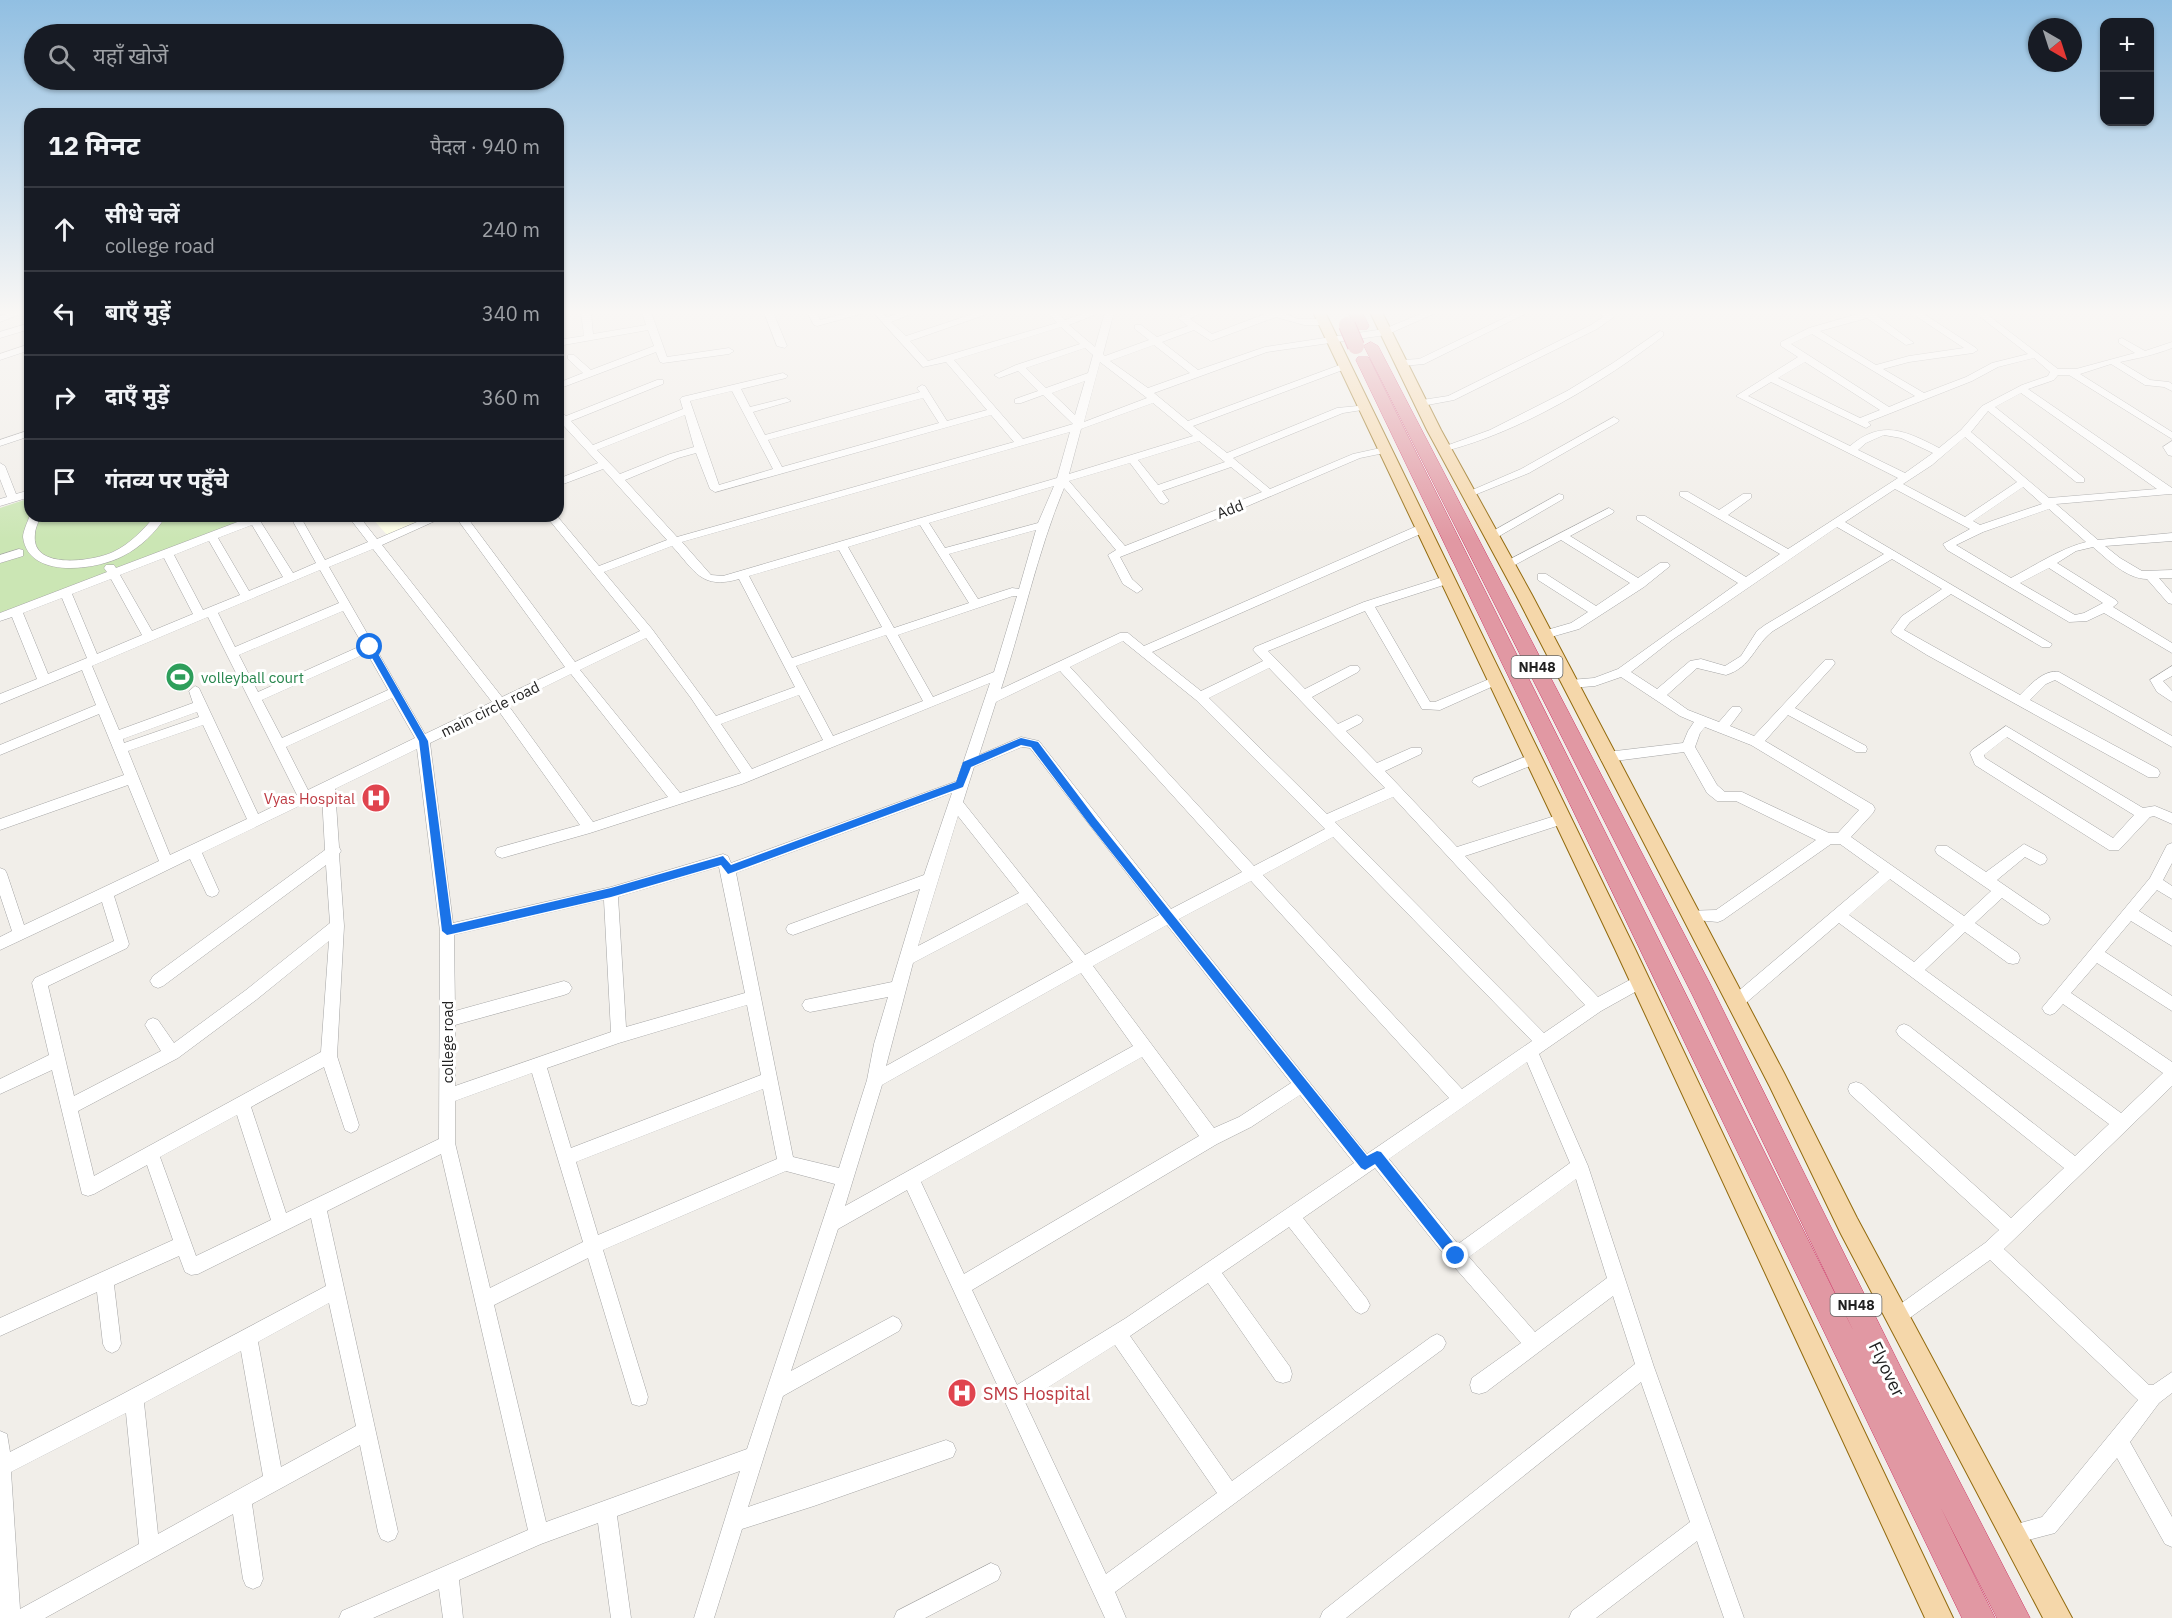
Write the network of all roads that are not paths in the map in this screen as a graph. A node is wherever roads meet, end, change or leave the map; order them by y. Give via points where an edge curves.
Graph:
1 (735, 387) edge
2 (645, 388) edge
3 (733, 388) edge
4 (973, 388) edge
5 (1043, 388) edge
6 (1057, 388) edge
7 (1088, 388) edge
8 (1140, 388) edge
9 (1170, 388) edge
10 (1287, 388) edge
11 (1355, 388) edge
12 (1384, 388) edge
13 (1386, 388) edge
14 (1414, 388) edge
15 (1472, 388) edge
16 (1581, 388) edge
17 (1755, 388) edge
18 (1790, 388) edge
19 (1851, 388) edge
20 (1907, 388) edge
21 (1942, 388) edge
22 (2022, 388) joint
23 (2095, 388) edge
24 (1047, 391) junction
25 (1920, 395) junction
26 (1151, 396) junction
27 (786, 401) dead end
28 (1018, 401) dead end
29 (1422, 403) junction
30 (1364, 407) junction
31 (1989, 407) junction
32 (689, 410) junction
33 (1887, 410) junction
34 (747, 411) junction
35 (993, 411) junction
36 (564, 418) edge
37 (1614, 420) dead end
38 (1859, 422) junction
39 (564, 423) edge
40 (945, 425) junction
41 (1078, 425) junction
42 (1187, 425) junction
43 (1878, 431) junction
44 (1965, 432) junction
45 (24, 435) edge
46 (2172, 436) edge
47 (1201, 437) junction
48 (762, 439) junction
49 (0, 443) edge
50 (1021, 443) junction
51 (2172, 444) edge
52 (1445, 448) junction
53 (591, 449) junction
54 (700, 449) junction
55 (1385, 450) junction
56 (1851, 451) junction
57 (1940, 453) junction
58 (2172, 453) edge
59 (1132, 459) junction
60 (1230, 460) junction
61 (604, 464) junction
62 (0, 466) edge
63 (779, 471) junction
64 (618, 479) junction
65 (1062, 479) junction
66 (2080, 480) dead end
67 (564, 481) edge
68 (1900, 481) junction
69 (2024, 482) junction
70 (1155, 490) junction
71 (2169, 491) edge
72 (1269, 493) junction
73 (1468, 494) junction
74 (1684, 494) dead end
75 (24, 495) edge
76 (1747, 496) dead end
77 (1559, 497) dead end
78 (13, 499) junction
79 (1164, 501) dead end
80 (0, 503) edge
81 (2048, 504) junction
82 (1609, 511) dead end
83 (1723, 516) junction
84 (1641, 518) dead end
85 (923, 521) junction
86 (30, 522) edge
87 (156, 522) edge
88 (244, 522) edge
89 (255, 522) edge
90 (298, 522) edge
91 (358, 522) edge
92 (426, 522) edge
93 (464, 522) edge
94 (556, 522) edge
95 (1837, 522) junction
96 (1965, 522) junction
97 (1043, 525) junction
98 (1421, 529) junction
99 (1979, 529) junction
100 (1492, 535) junction
101 (212, 536) junction
102 (1562, 536) junction
103 (2172, 537) edge
104 (674, 541) junction
105 (374, 543) junction
106 (841, 544) junction
107 (2094, 545) junction
108 (1123, 551) junction
109 (19, 552) junction
110 (943, 552) junction
111 (167, 553) junction
112 (1788, 554) junction
113 (1892, 554) junction
114 (104, 558) junction
115 (0, 559) edge
116 (2049, 563) junction
117 (1507, 564) junction
118 (1664, 566) dead end
119 (324, 567) junction
120 (597, 572) junction
121 (113, 574) junction
122 (742, 574) junction
123 (2172, 574) edge
124 (2150, 575) junction
125 (1542, 578) dead end
126 (291, 580) junction
127 (1446, 580) junction
128 (1747, 583) junction
129 (2011, 583) junction
130 (1640, 584) junction
131 (1137, 589) dead end
132 (1950, 589) junction
133 (65, 592) junction
134 (1022, 593) junction
135 (247, 597) junction
136 (2172, 600) edge
137 (976, 604) junction
138 (346, 605) junction
139 (1368, 605) junction
140 (2104, 607) junction
141 (16, 611) junction
142 (1597, 612) junction
143 (205, 614) junction
144 (0, 617) edge
145 (890, 631) junction
146 (648, 632) junction
147 (1544, 635) junction
148 (148, 637) junction
149 (2046, 644) dead end
150 (370, 647) junction
151 (2172, 649) edge
152 (1144, 651) junction
153 (232, 653) junction
154 (90, 662) junction
155 (1271, 662) junction
156 (1829, 663) dead end
157 (789, 664) junction
158 (1063, 666) junction
159 (574, 668) junction
160 (1354, 669) dead end
161 (2172, 670) edge
162 (1622, 672) junction
163 (999, 675) junction
164 (44, 680) junction
165 (1494, 681) junction
166 (1570, 684) junction
167 (802, 689) junction
168 (195, 691) dead end
169 (395, 692) junction
170 (1658, 695) junction
171 (1200, 696) junction
172 (1304, 696) junction
173 (2172, 697) edge
174 (255, 698) junction
175 (0, 699) edge
176 (991, 699) junction
177 (2022, 700) junction
178 (929, 701) junction
179 (500, 704) junction
180 (201, 705) junction
181 (103, 707) junction
182 (1786, 709) junction
183 (1737, 710) dead end
184 (206, 719) junction
185 (1357, 720) dead end
186 (1702, 721) junction
187 (713, 722) junction
188 (1721, 728) junction
189 (1337, 730) junction
190 (423, 741) junction
191 (830, 742) junction
192 (1756, 742) junction
193 (2172, 742) edge
194 (117, 743) junction
195 (279, 745) junction
196 (1688, 747) junction
197 (1861, 749) dead end
198 (0, 750) edge
199 (1416, 751) dead end
200 (1607, 757) junction
201 (1532, 759) junction
202 (967, 765) junction
203 (1376, 770) junction
204 (2153, 773) dead end
205 (748, 775) junction
206 (132, 778) junction
207 (1479, 782) dead end
208 (960, 785) junction
209 (328, 786) junction
210 (1395, 790) junction
211 (306, 797) junction
212 (677, 799) junction
213 (955, 802) junction
214 (2143, 814) junction
215 (1561, 819) junction
216 (2172, 819) edge
217 (255, 822) junction
218 (0, 825) edge
219 (1330, 825) junction
220 (590, 828) junction
221 (1835, 839) junction
222 (2172, 849) edge
223 (1942, 850) dead end
224 (194, 851) junction
225 (334, 851) junction
226 (502, 852) dead end
227 (1454, 854) junction
228 (2040, 859) dead end
229 (166, 864) junction
230 (728, 870) junction
231 (1252, 872) junction
232 (1889, 872) junction
233 (0, 874) edge
234 (930, 879) junction
235 (1986, 880) junction
236 (2155, 882) junction
237 (2001, 890) junction
238 (212, 891) dead end
239 (611, 892) junction
240 (2172, 892) edge
241 (106, 893) junction
242 (1029, 896) junction
243 (2129, 912) junction
244 (1690, 915) junction
245 (1840, 916) junction
246 (1168, 917) junction
247 (2043, 919) dead end
248 (1964, 923) junction
249 (337, 926) junction
250 (793, 929) dead end
251 (447, 931) junction
252 (20, 934) junction
253 (2172, 940) edge
254 (0, 944) edge
255 (2096, 954) junction
256 (2013, 958) dead end
257 (907, 959) junction
258 (1083, 964) junction
259 (1914, 971) junction
260 (158, 981) dead end
261 (1639, 982) junction
262 (564, 988) dead end
263 (898, 988) junction
264 (2063, 996) junction
265 (753, 997) junction
266 (1735, 1003) junction
267 (2172, 1004) edge
268 (810, 1005) dead end
269 (1596, 1006) junction
270 (2050, 1008) dead end
271 (447, 1020) junction
272 (153, 1025) dead end
273 (1904, 1031) dead end
274 (619, 1036) junction
275 (1537, 1046) junction
276 (1144, 1048) junction
277 (172, 1053) junction
278 (329, 1056) junction
279 (58, 1059) junction
280 (538, 1066) junction
281 (2172, 1073) edge
282 (770, 1079) junction
283 (875, 1080) junction
284 (1302, 1085) junction
285 (0, 1087) edge
286 (1856, 1089) dead end
287 (447, 1096) junction
288 (1460, 1099) junction
289 (241, 1103) junction
290 (70, 1106) junction
291 (2122, 1124) junction
292 (351, 1125) dead end
293 (1211, 1138) junction
294 (447, 1143) junction
295 (151, 1154) junction
296 (565, 1158) junction
297 (1371, 1160) junction
298 (786, 1163) junction
299 (1580, 1166) junction
300 (2077, 1168) junction
301 (845, 1178) junction
302 (911, 1180) junction
303 (317, 1205) junction
304 (1290, 1215) junction
305 (281, 1223) junction
306 (831, 1224) junction
307 (2012, 1230) junction
308 (183, 1245) junction
309 (593, 1246) junction
310 (1991, 1249) junction
311 (1456, 1256) junction
312 (1209, 1270) junction
313 (105, 1280) junction
314 (1617, 1282) junction
315 (961, 1286) junction
316 (336, 1290) junction
317 (484, 1300) junction
318 (1361, 1305) dead end
319 (1898, 1316) junction
320 (893, 1325) dead end
321 (0, 1327) edge
322 (1117, 1333) junction
323 (248, 1337) junction
324 (1437, 1343) dead end
325 (112, 1344) dead end
326 (1534, 1344) junction
327 (1645, 1367) junction
328 (1283, 1374) dead end
329 (2172, 1381) edge
330 (1479, 1385) dead end
331 (776, 1390) junction
332 (639, 1397) dead end
333 (2152, 1397) junction
334 (1014, 1398) junction
335 (134, 1399) junction
336 (366, 1431) junction
337 (0, 1441) edge
338 (2119, 1442) junction
339 (946, 1450) dead end
340 (754, 1456) junction
341 (2, 1466) junction
342 (274, 1481) junction
343 (1230, 1495) junction
344 (241, 1499) junction
345 (2, 1508) edge
346 (606, 1510) junction
347 (734, 1521) junction
348 (1701, 1526) junction
349 (388, 1532) dead end
350 (2013, 1534) junction
351 (539, 1535) junction
352 (2172, 1536) edge
353 (150, 1549) junction
354 (992, 1572) dead end
355 (448, 1574) junction
356 (254, 1579) dead end
357 (1102, 1589) junction
358 (4, 1596) edge
359 (10, 1618) edge
360 (24, 1618) edge
361 (348, 1618) edge
362 (453, 1618) edge
363 (621, 1618) edge
364 (704, 1618) edge
365 (904, 1618) edge
366 (1116, 1618) edge
367 (1330, 1618) edge
368 (1579, 1618) edge
369 (1734, 1618) edge
370 (1939, 1618) edge
371 (1979, 1618) edge
372 (2014, 1618) edge
373 (2058, 1618) edge

1 - 34 street
2 - 36 street
3 - 32 street via 686,399
4 - 35 street
5 - 24 street
6 - 24 street
7 - 41 street
8 - 26 street
9 - 26 street
10 - 42 street
11 - 30 main road
12 - 371 highway, Flyover / NH48 via 1673,993
13 - 372 highway, Flyover / NH48 via 1701,990 1890,1376
14 - 29 main road
15 - 29 street via 1451,398
16 - 52 street via 1487,435
17 - 56 street via 1741,396
18 - 38 street
19 - 33 street
20 - 25 street
21 - 25 street
22 - 31 street
22 - 71 street
23 - 46 street
24 - 28 street
24 - 41 street
25 - 33 street
26 - 41 street
26 - 42 street
27 - 34 street
29 - 52 main road
30 - 55 main road
30 - 60 street via 1341,410
31 - 44 street
31 - 66 street
32 - 53 street
32 - 54 street
33 - 38 street
34 - 48 street
35 - 40 street
35 - 50 street
37 - 73 street via 1490,488
38 - 43 street
39 - 53 street
40 - 48 street via 924,391
40 - 63 street
41 - 50 street
41 - 65 street
42 - 47 street
43 - 56 street
43 - 57 street via 1900,434
44 - 57 street
44 - 69 street
45 - 49 street
47 - 59 street
47 - 60 street
48 - 63 street
50 - 104 street
51 - 58 street via 2168,447
52 - 73 main road
53 - 61 street
54 - 63 street via 715,489
54 - 64 street
55 - 72 street, Add via 1358,456
55 - 98 main road
56 - 68 street
57 - 68 street
59 - 65 street
59 - 70 street
60 - 70 street
60 - 72 street
61 - 64 street
61 - 67 street
62 - 78 street
64 - 104 street
65 - 85 street
65 - 97 street
65 - 108 street
68 - 95 street
68 - 96 street
69 - 81 street
69 - 96 street
70 - 79 street
71 - 81 street
72 - 108 street, Add
73 - 100 main road
74 - 83 street
75 - 78 street
76 - 83 street via 1723,512
77 - 100 street
78 - 80 street
81 - 99 street
81 - 107 street
82 - 102 street
83 - 112 street
84 - 128 street
85 - 106 street
85 - 110 street
86 - 109 street via 17,543
87 - 114 street via 134,543
88 - 101 street
89 - 126 street
90 - 119 street, college road
91 - 105 street
92 - 105 street
93 - 159 street
94 - 120 street
95 - 112 street
95 - 113 street
96 - 99 street
97 - 110 street
97 - 134 street
98 - 127 main road
98 - 152 street
99 - 129 street via 1949,544
100 - 117 main road
101 - 111 street
101 - 135 street
102 - 117 street
102 - 130 street
103 - 107 street
104 - 120 street
104 - 122 street via 708,578 723,580
105 - 119 street
105 - 179 street
106 - 122 street
106 - 145 street
107 - 116 street via 2068,550
107 - 124 street via 2140,575
108 - 131 street via 1114,555 1127,581
109 - 114 street via 27,561 52,567
109 - 115 street
110 - 137 street
111 - 121 street
111 - 143 street
112 - 128 street
113 - 132 street
113 - 170 street via 1761,633 1745,659 1726,671 1694,664
114 - 121 street
116 - 129 street
116 - 140 street via 2112,603
117 - 147 main road
118 - 130 street
119 - 126 street
119 - 138 street, college road
120 - 146 street
121 - 133 street
121 - 148 street
122 - 157 street
123 - 124 street
124 - 136 street
125 - 142 street
126 - 135 street
127 - 139 street
127 - 165 main road
128 - 162 street
129 - 140 street via 2073,619 2087,617
130 - 142 street
132 - 149 street
132 - 177 street via 1906,619 1897,631
133 - 141 street
133 - 154 street
134 - 137 street via 1012,592
134 - 163 street
135 - 143 street
137 - 145 street
138 - 150 street, college road
138 - 153 street
139 - 155 street via 1259,650
139 - 165 street via 1426,706 1436,707
140 - 151 street
141 - 144 street
141 - 164 street
142 - 147 street via 1565,631
143 - 148 street
143 - 153 street
145 - 157 street
145 - 178 street
146 - 159 street, main circle road
146 - 187 street
147 - 166 main road
148 - 154 street
150 - 169 street, college road
150 - 174 street
152 - 158 street via 1124,636
152 - 171 street
153 - 174 street
154 - 164 street
154 - 181 street
155 - 171 street
155 - 172 street
156 - 182 street
157 - 167 street
158 - 176 street
158 - 231 street
159 - 179 street, main circle road
159 - 212 street
160 - 172 street
161 - 173 street via 2156,680
162 - 166 street via 1595,682
162 - 170 street
163 - 176 street
163 - 178 street
164 - 175 street
165 - 201 main road
166 - 200 main road
167 - 187 street
167 - 191 street
168 - 180 street
169 - 190 street, college road
169 - 195 street
170 - 186 street
171 - 219 street
172 - 189 street
174 - 195 street
176 - 202 street
177 - 193 street via 2055,675
177 - 204 street
178 - 191 street
179 - 190 street, main circle road
179 - 220 street
180 - 184 street
180 - 194 street
181 - 194 street
181 - 198 street
182 - 192 street
182 - 197 street
183 - 188 street
184 - 194 street
184 - 217 street
185 - 189 street
186 - 188 street
186 - 196 street
187 - 205 street
188 - 192 street
189 - 203 street
190 - 209 street, main circle road
190 - 251 street, college road
191 - 205 street
192 - 221 street via 1868,809
194 - 206 street
195 - 211 street
196 - 200 street
196 - 221 street via 1722,797 1737,796
199 - 203 street
200 - 244 main road
201 - 207 street
201 - 215 main road
202 - 208 street
202 - 246 street via 1021,742 1034,744
203 - 210 street
205 - 212 street
206 - 218 street
206 - 229 street
208 - 213 street
208 - 230 street
209 - 211 street, main circle road
209 - 225 street
210 - 219 street
210 - 227 street
211 - 217 street, main circle road
212 - 220 street
213 - 234 street
213 - 242 street
214 - 214 street via 2006,731 1977,753 1980,761 2114,846
214 - 216 street via 2155,811
215 - 227 street
215 - 261 main road
217 - 224 street, main circle road
219 - 231 street
219 - 275 street
220 - 226 street
221 - 232 street
221 - 244 street via 1718,916
222 - 236 street
223 - 235 street
224 - 229 street, main circle road
224 - 238 street
225 - 249 street
225 - 260 street
227 - 269 street
228 - 235 street via 2024,850
229 - 241 street, main circle road
230 - 239 street via 723,860
230 - 265 street
231 - 246 street
231 - 288 street
232 - 245 street
232 - 248 street
233 - 252 street
234 - 250 street
234 - 257 street
235 - 237 street
236 - 240 street
236 - 243 street
237 - 247 street
237 - 248 street
239 - 251 street
239 - 274 street
241 - 252 street, main circle road
241 - 279 street via 123,944 40,983
242 - 257 street
242 - 258 street
243 - 253 street
243 - 255 street
244 - 266 main road
245 - 259 street
245 - 266 street
246 - 258 street
246 - 284 street
248 - 256 street
248 - 259 street
249 - 277 street
249 - 278 street
251 - 271 street, college road
252 - 254 street, main circle road
255 - 264 street
255 - 267 street
257 - 263 street
258 - 276 street
258 - 283 street
259 - 291 street
261 - 269 street
261 - 370 main road
262 - 271 street
263 - 268 street
263 - 283 street
264 - 270 street
264 - 281 street
265 - 274 street
265 - 282 street
266 - 319 main road
269 - 275 street
271 - 287 street, college road
272 - 277 street
273 - 300 street
274 - 280 street
275 - 288 street
275 - 299 street
276 - 293 street
276 - 302 street
277 - 290 street
278 - 289 street
278 - 292 street
279 - 285 street
279 - 290 street
280 - 287 street
280 - 296 street
281 - 291 street
282 - 296 street
282 - 298 street
283 - 301 street
284 - 293 street via 1245,1122
284 - 297 street
286 - 307 street
287 - 294 street, college road
288 - 297 street
289 - 295 street
289 - 305 street
290 - 295 street via 88,1188
291 - 300 street
293 - 315 street
294 - 303 street
294 - 317 street, college road
295 - 308 street
296 - 309 street
297 - 304 street
297 - 311 street
298 - 301 street
298 - 309 street
299 - 311 street
299 - 314 street
300 - 307 street
301 - 306 street
302 - 306 street
302 - 315 street
303 - 305 street
303 - 316 street
304 - 312 street
304 - 318 street
305 - 308 street via 198,1265 191,1266
306 - 331 street
307 - 310 street
308 - 313 street
309 - 317 street
309 - 332 street
310 - 319 street
310 - 333 street via 2138,1389
311 - 326 street
312 - 322 street
312 - 328 street
313 - 321 street
313 - 325 street
314 - 326 street
314 - 327 street
315 - 334 street
316 - 323 street
316 - 336 street
317 - 351 street, college road
319 - 350 main road
320 - 331 street
322 - 334 street
322 - 343 street
323 - 335 street
323 - 342 street
324 - 343 street
326 - 330 street
327 - 348 street
327 - 367 street
329 - 333 street
331 - 340 street
333 - 338 street
334 - 357 street
335 - 341 street
335 - 353 street
336 - 342 street
336 - 349 street
337 - 341 street
338 - 350 street via 2048,1526
338 - 352 street
339 - 347 street
340 - 346 street
340 - 347 street
341 - 345 street
342 - 344 street
343 - 357 street
344 - 353 street
344 - 356 street
345 - 358 street
346 - 351 street
346 - 363 street
347 - 364 street
348 - 368 street
348 - 369 street
350 - 373 main road
351 - 355 street
353 - 360 street
354 - 365 street
355 - 361 street
355 - 362 street
357 - 366 street
358 - 359 street

